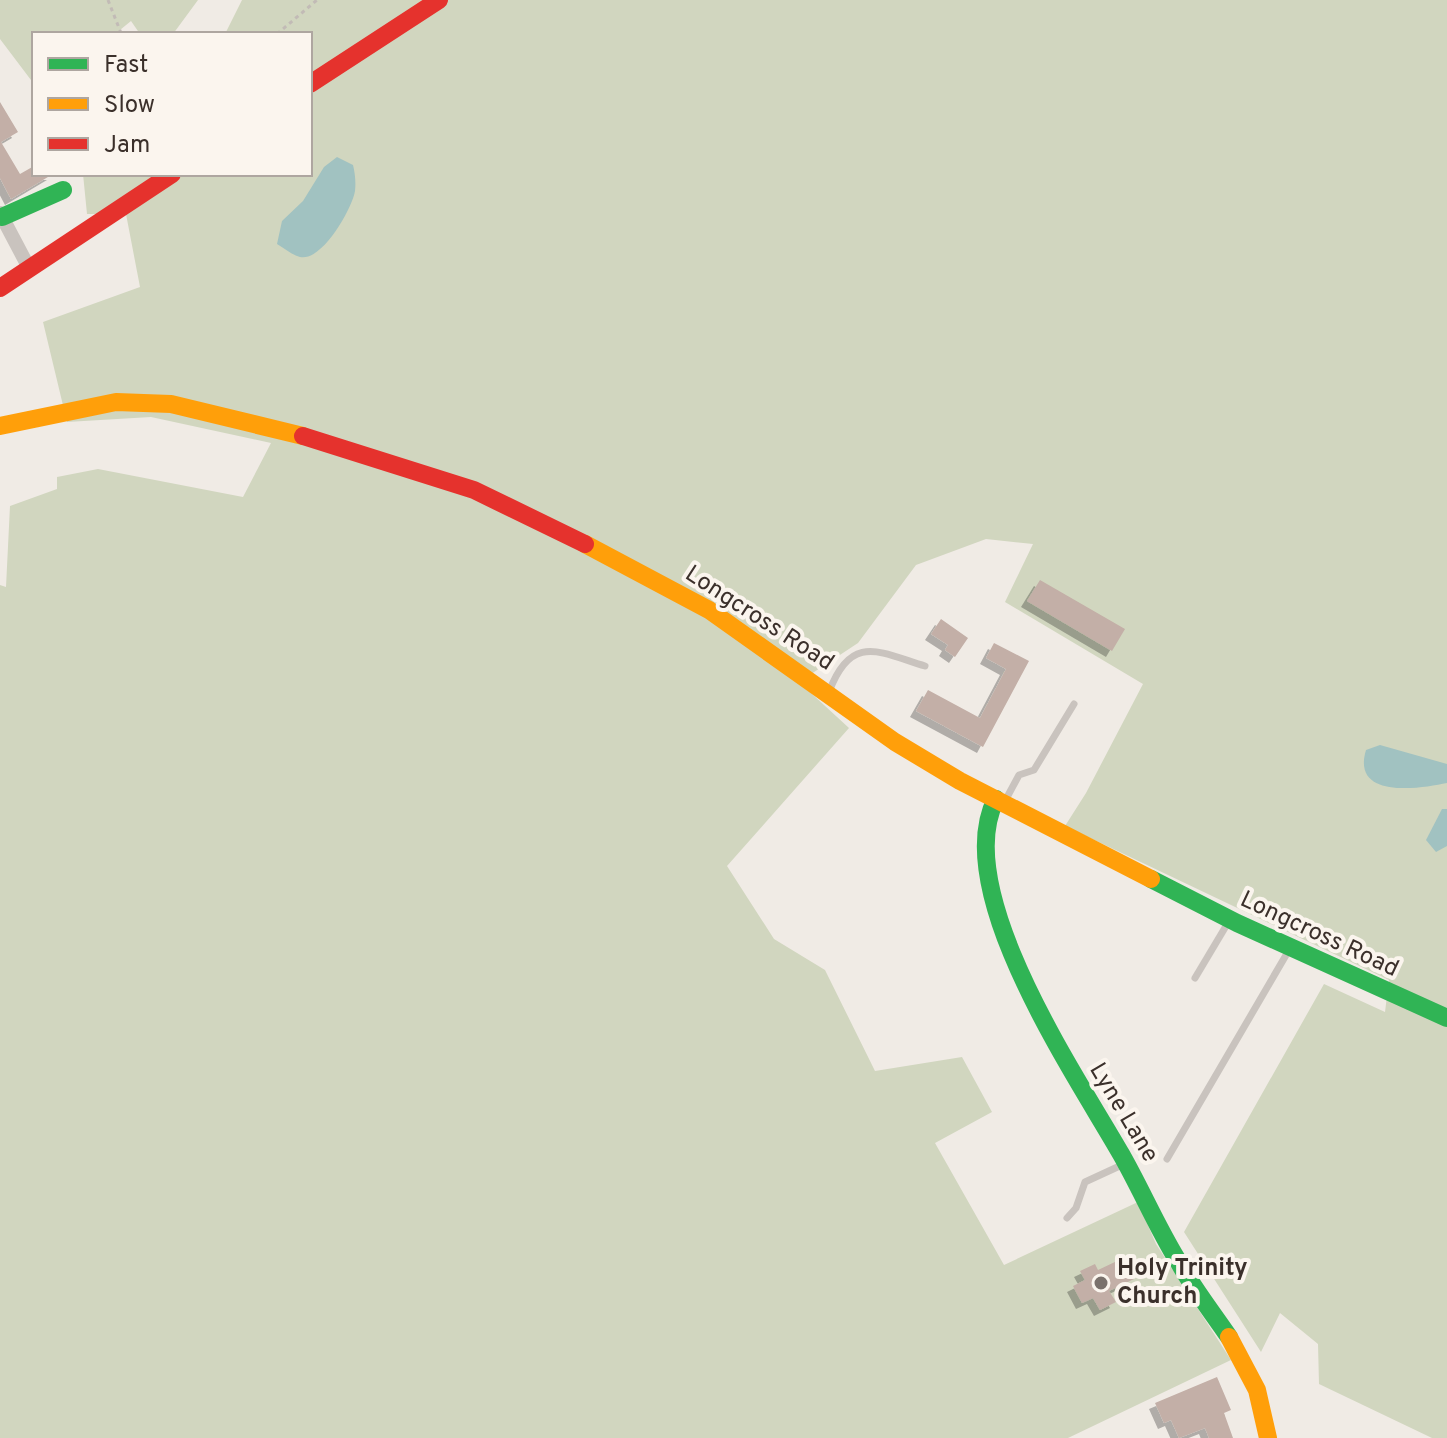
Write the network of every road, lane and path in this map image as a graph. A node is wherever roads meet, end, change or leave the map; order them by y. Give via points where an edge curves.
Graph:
1 (108, 0) edge
2 (317, 0) edge
3 (439, 0) edge
4 (121, 32) edge
5 (279, 32) edge
6 (312, 83) edge
7 (169, 176) edge
8 (63, 190) dead end
9 (1, 216) edge
10 (29, 268) junction
11 (0, 288) edge
12 (0, 426) edge
13 (925, 666) dead end
14 (829, 694) junction
15 (1074, 704) dead end
16 (1000, 801) junction
17 (1230, 919) junction
18 (1291, 949) junction
19 (1195, 978) dead end
20 (1447, 1018) edge
21 (1167, 1159) dead end
22 (1126, 1163) junction
23 (1067, 1218) dead end
24 (1268, 1438) edge

1 - 4 path
2 - 5 path
3 - 6 main road
7 - 10 main road
8 - 9 main road
9 - 10 street
10 - 11 main road
12 - 14 main road, Longcross Road via 116,402 171,404 281,429 437,478 547,524 673,590
13 - 14 lane via 887,651 858,655 840,667
14 - 16 main road, Longcross Road via 895,742
15 - 16 lane via 1034,770 1019,775
16 - 17 main road, Longcross Road
16 - 22 main road, Lyne Lane via 983,831 1006,944 1051,1039
17 - 18 main road, Longcross Road
17 - 19 lane
18 - 20 main road, Longcross Road
18 - 21 lane
22 - 23 lane via 1085,1182
22 - 24 main road, Lyne Lane via 1178,1262 1250,1371

